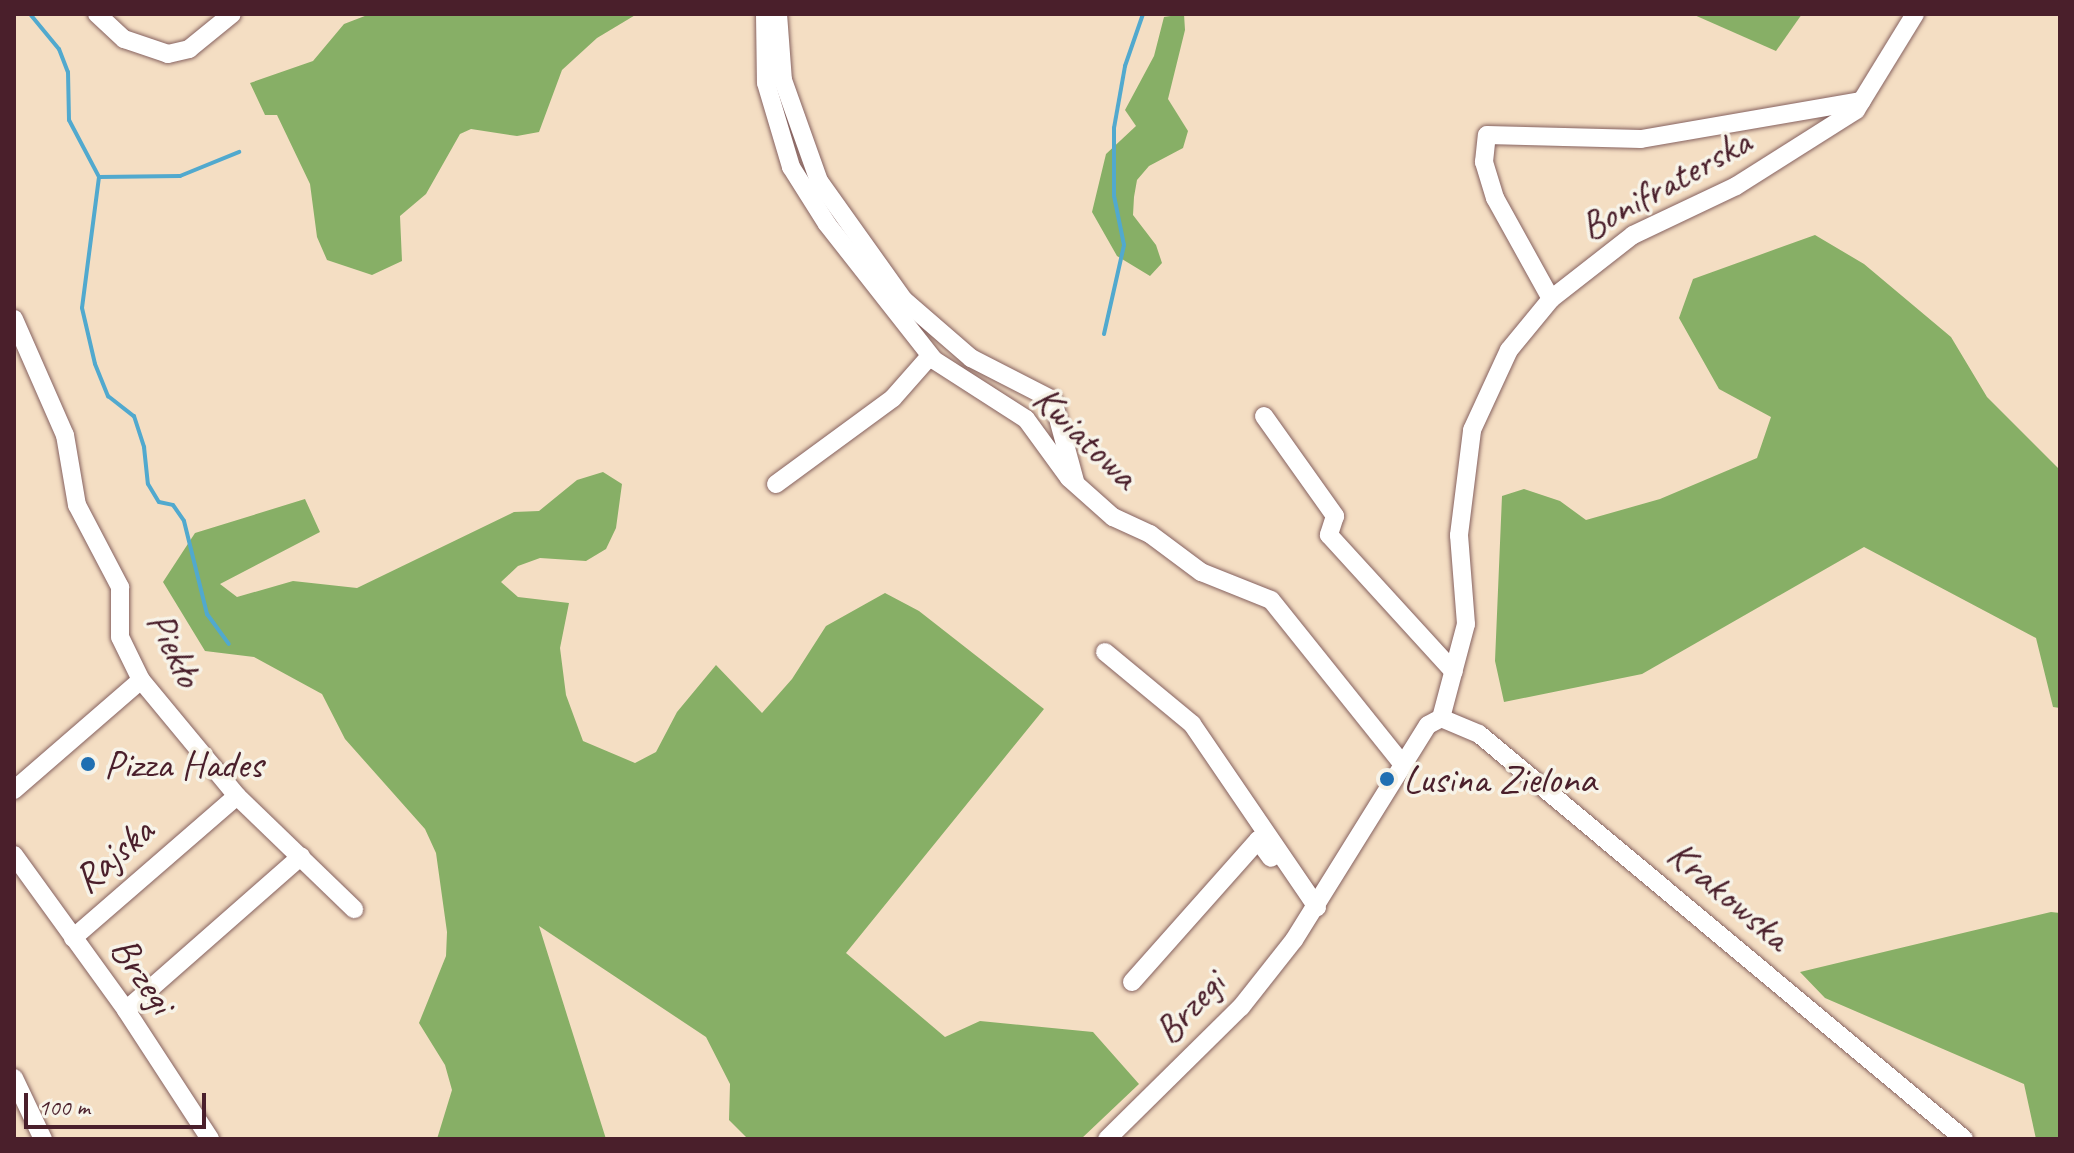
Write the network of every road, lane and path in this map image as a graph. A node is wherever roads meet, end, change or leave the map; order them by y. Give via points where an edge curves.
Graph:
1 (97, 14) edge
2 (232, 14) edge
3 (765, 14) edge
4 (778, 14) edge
5 (1915, 14) edge
6 (1862, 101) junction
7 (1551, 299) junction
8 (14, 319) edge
9 (930, 356) junction
10 (1264, 416) dead end
11 (776, 484) dead end
12 (1075, 484) junction
13 (1105, 652) dead end
14 (1454, 672) junction
15 (141, 680) junction
16 (1441, 718) junction
17 (1403, 765) junction
18 (14, 790) edge
19 (237, 796) junction
20 (14, 855) edge
21 (301, 856) junction
22 (354, 909) dead end
23 (1315, 911) junction
24 (73, 938) junction
25 (1132, 982) dead end
26 (126, 1010) junction
27 (14, 1078) edge
28 (43, 1139) edge
29 (210, 1139) edge
30 (1107, 1139) edge
31 (1964, 1139) edge

1 - 2 street via 124,39 168,54 189,49
3 - 9 street, Kwiatowa via 766,83 791,167 827,224
4 - 12 street via 783,80 809,162 891,286 971,358 1053,400
5 - 6 street, Bonifraterska
6 - 7 street, Bonifraterska via 1838,124 1776,163 1633,235
6 - 7 street via 1641,139 1487,135 1484,162 1495,198
7 - 14 street, Bonifraterska via 1509,350 1472,430 1459,535 1466,624
8 - 15 street, Piekło via 65,435 77,505 120,587 120,637
9 - 11 street via 893,398
9 - 12 street, Kwiatowa via 951,376 1026,419
10 - 14 street via 1335,516 1329,535
12 - 17 street, Kwiatowa via 1113,517 1150,534 1201,572 1271,600
13 - 23 street via 1192,724
14 - 16 street, Bonifraterska
15 - 18 street
15 - 19 street, Piekło
16 - 17 street, Brzegi via 1428,725
16 - 31 street, Krakowska via 1479,734
17 - 23 street, Brzegi
19 - 21 street, Piekło
19 - 24 street, Rajska
20 - 24 street, Brzegi
21 - 22 street, Piekło
21 - 26 street
23 - 25 street, Brzegi via 1258,840
23 - 30 street, Brzegi via 1241,1007
24 - 26 street, Brzegi
26 - 29 street, Brzegi
27 - 28 street

